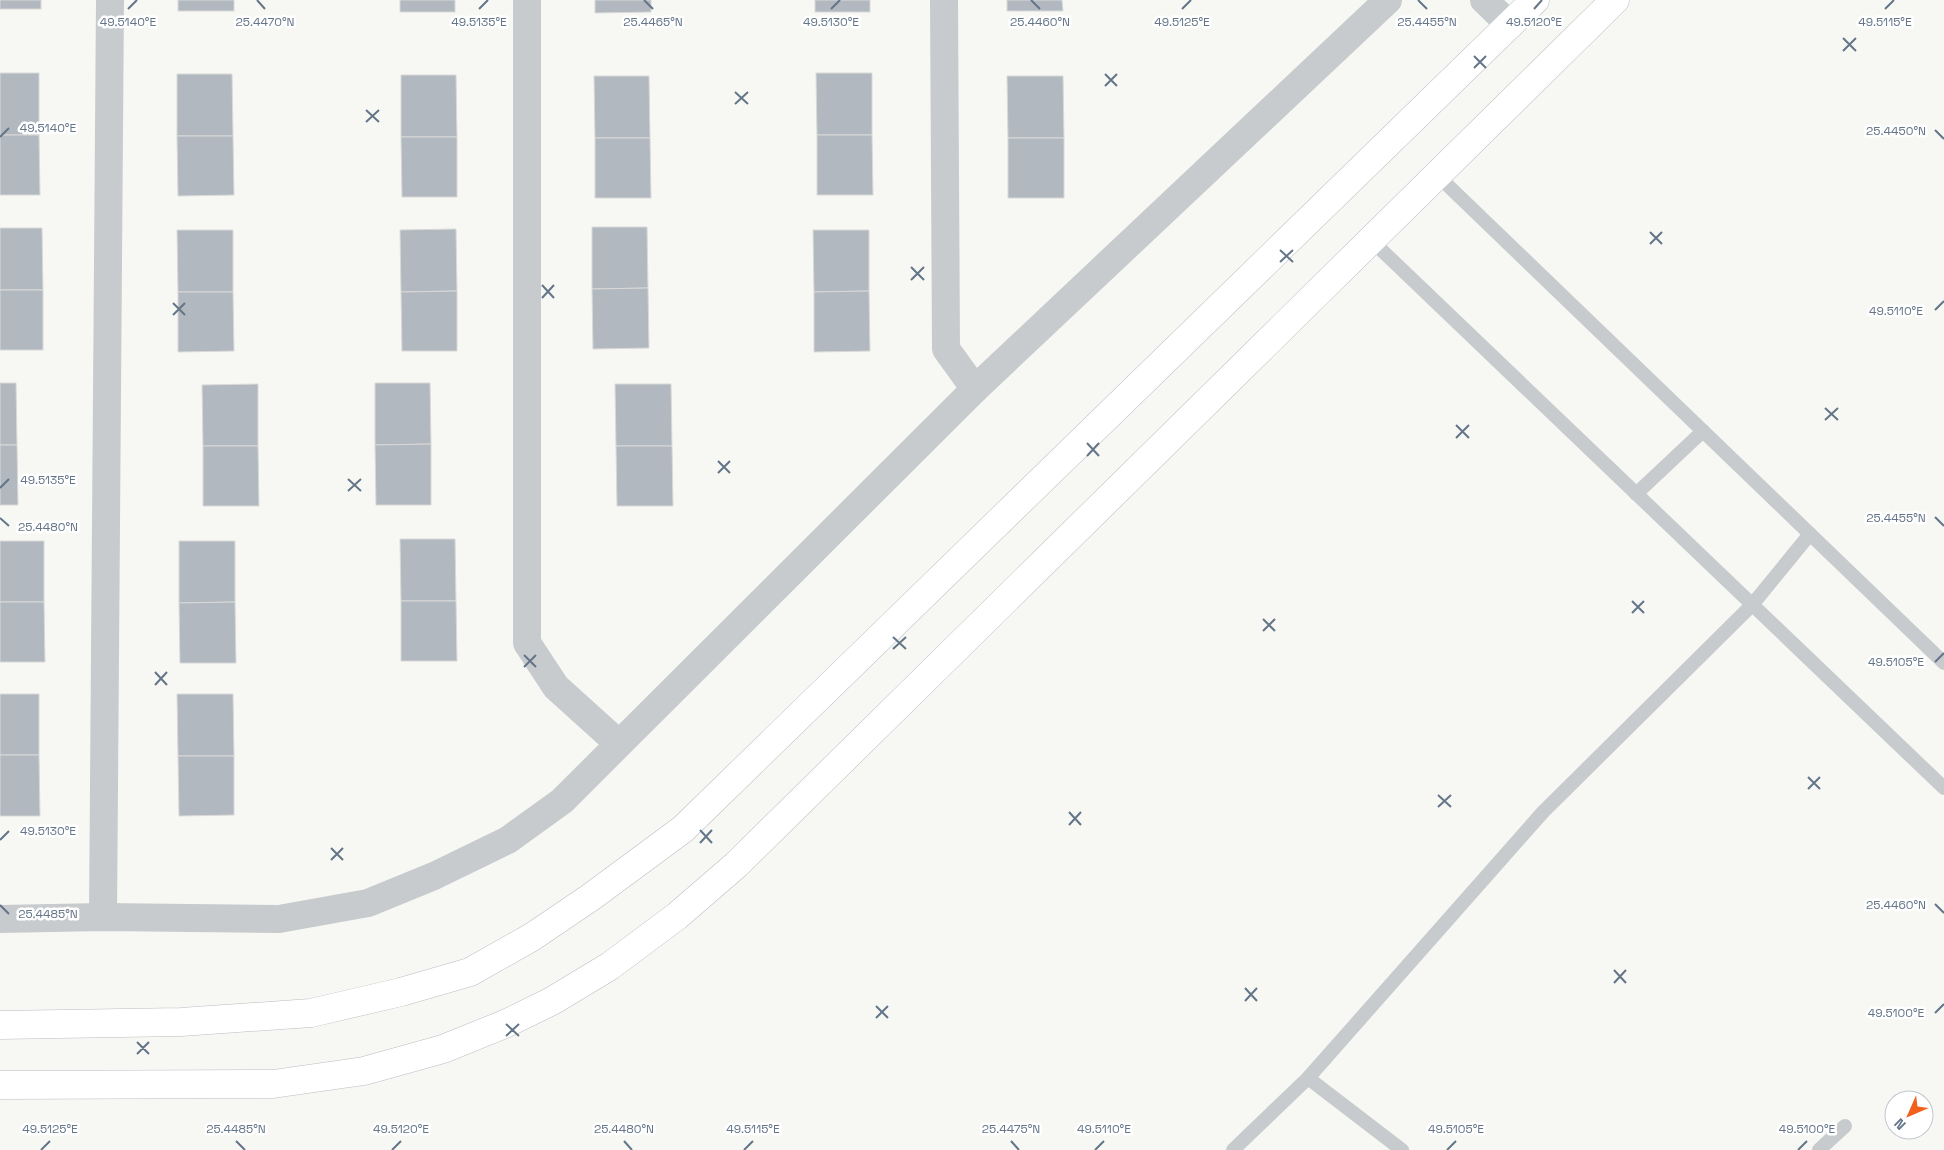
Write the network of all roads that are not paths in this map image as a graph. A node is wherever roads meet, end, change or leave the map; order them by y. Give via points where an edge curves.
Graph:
1 (110, 0) edge
2 (527, 0) edge
3 (944, 0) edge
4 (1388, 0) edge
5 (1484, 0) edge
6 (1535, 0) edge
7 (1615, 0) edge
8 (1510, 26) junction
9 (1437, 175) junction
10 (1371, 240) junction
11 (975, 389) junction
12 (1703, 431) junction
13 (1636, 494) junction
14 (1810, 534) junction
15 (1752, 605) junction
16 (1944, 663) edge
17 (618, 744) junction
18 (1944, 788) edge
19 (103, 917) junction
20 (0, 919) edge
21 (0, 1025) edge
22 (1308, 1078) junction
23 (0, 1085) edge
24 (1845, 1126) dead end
25 (1233, 1150) edge
26 (1402, 1150) edge
27 (1819, 1150) edge

1 - 19 street
2 - 17 street via 527,643 556,687
3 - 11 street via 946,349
4 - 11 street
5 - 8 street
6 - 8 main road
7 - 9 main road
8 - 21 main road via 683,829 532,937 470,972 311,1013 181,1022
9 - 10 main road
9 - 12 lane
10 - 13 lane
10 - 23 main road via 736,865 677,916 610,966 552,1001 505,1024 443,1049 364,1071 273,1084
11 - 17 street
12 - 13 lane
12 - 14 lane
13 - 15 lane
14 - 15 lane
14 - 16 lane
15 - 18 lane
15 - 22 lane via 1543,812
17 - 19 street via 562,801 508,840 368,903 279,919
19 - 20 street
22 - 25 lane
22 - 26 lane
24 - 27 lane

